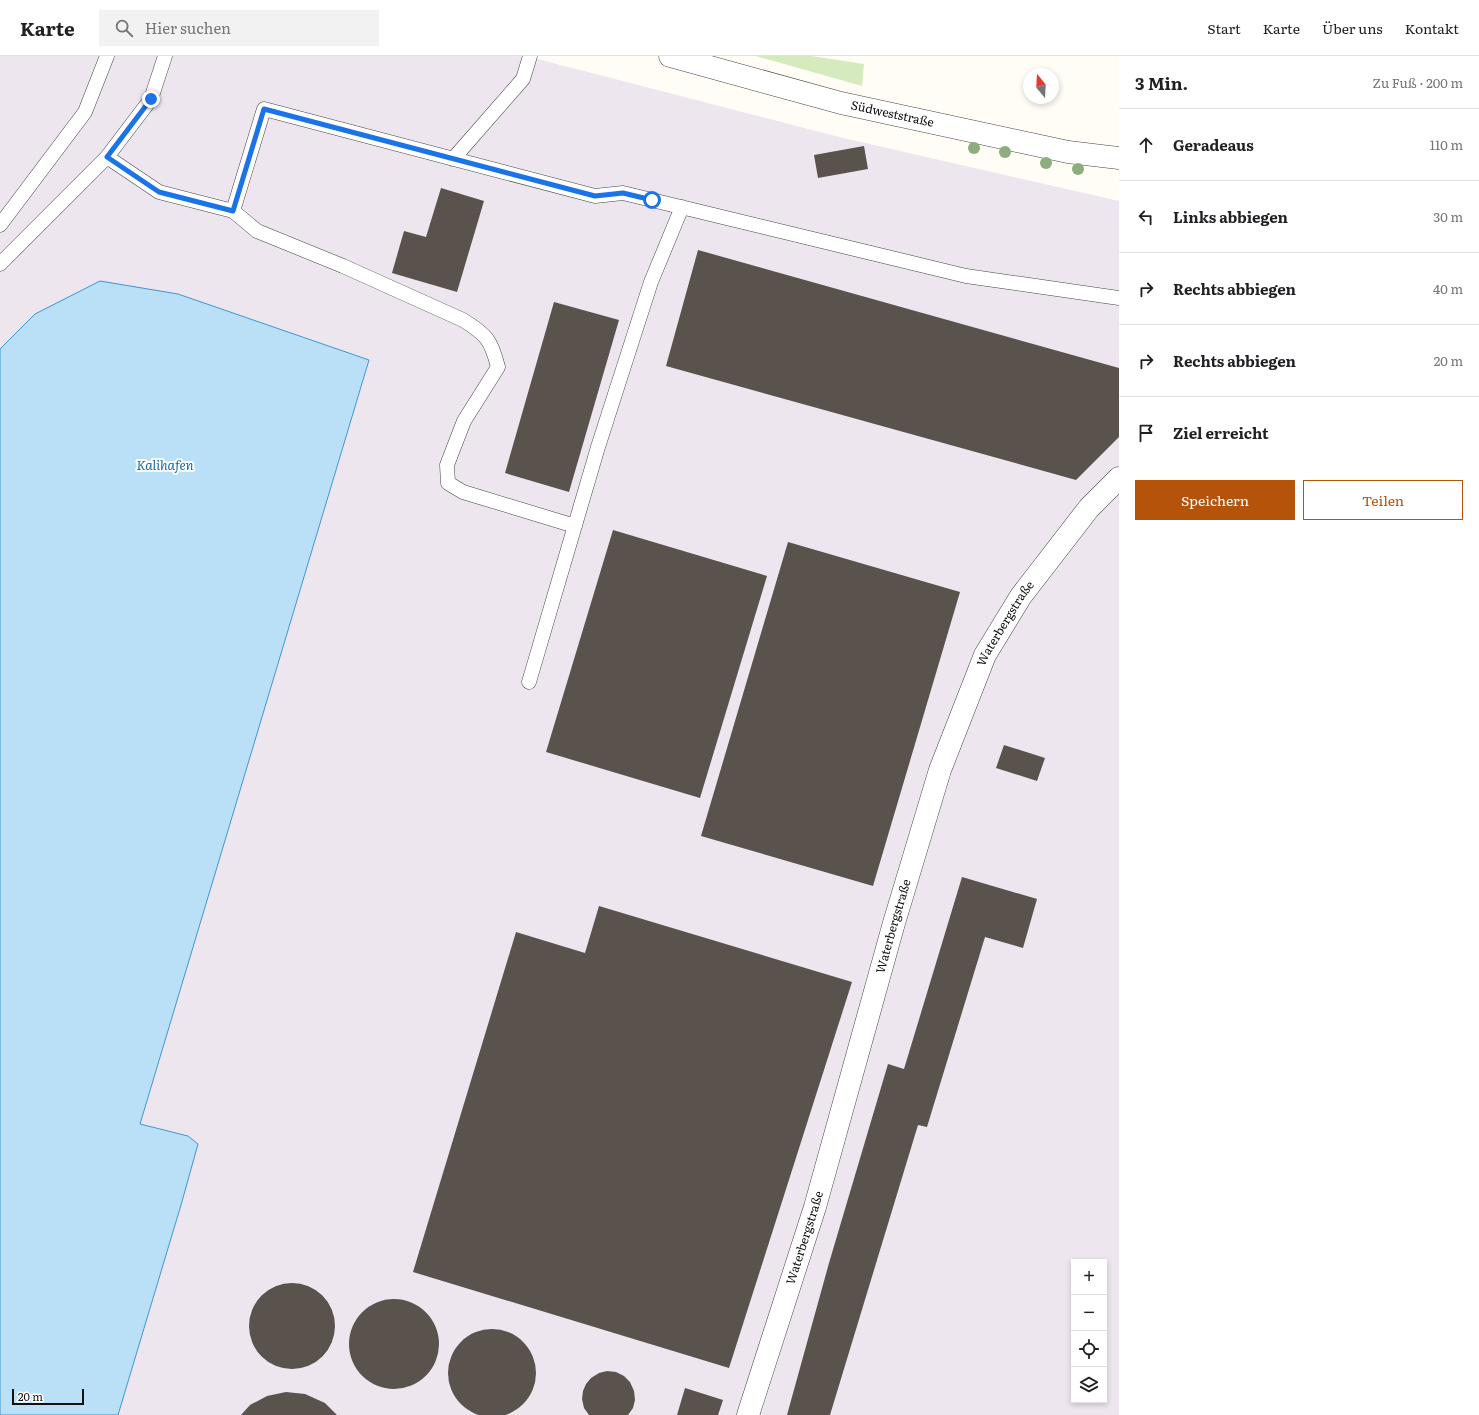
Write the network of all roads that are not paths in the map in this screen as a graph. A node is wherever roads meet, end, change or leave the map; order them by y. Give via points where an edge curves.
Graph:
1 (107, 56) edge
2 (165, 56) edge
3 (530, 56) edge
4 (670, 56) edge
5 (107, 157) junction
6 (453, 158) junction
7 (1119, 158) edge
8 (682, 207) junction
9 (233, 211) junction
10 (0, 225) edge
11 (0, 264) edge
12 (1119, 298) edge
13 (1119, 478) edge
14 (575, 526) junction
15 (529, 682) dead end
16 (748, 1415) edge

1 - 10 lane via 86,112
2 - 5 lane via 151,99
3 - 6 lane via 523,79
4 - 7 street, Südweststraße via 841,103 1068,152
5 - 9 lane via 159,192
5 - 11 lane
6 - 8 lane via 595,196 623,193
6 - 9 lane via 264,109
8 - 12 lane via 966,276
8 - 14 lane via 651,282
9 - 14 lane via 257,231 343,266 480,330 493,346 498,367 464,421 447,465 448,483 463,492
13 - 16 street, Waterbergstraße via 1089,508 1021,596 985,655 938,778 894,923 815,1207
14 - 15 lane

